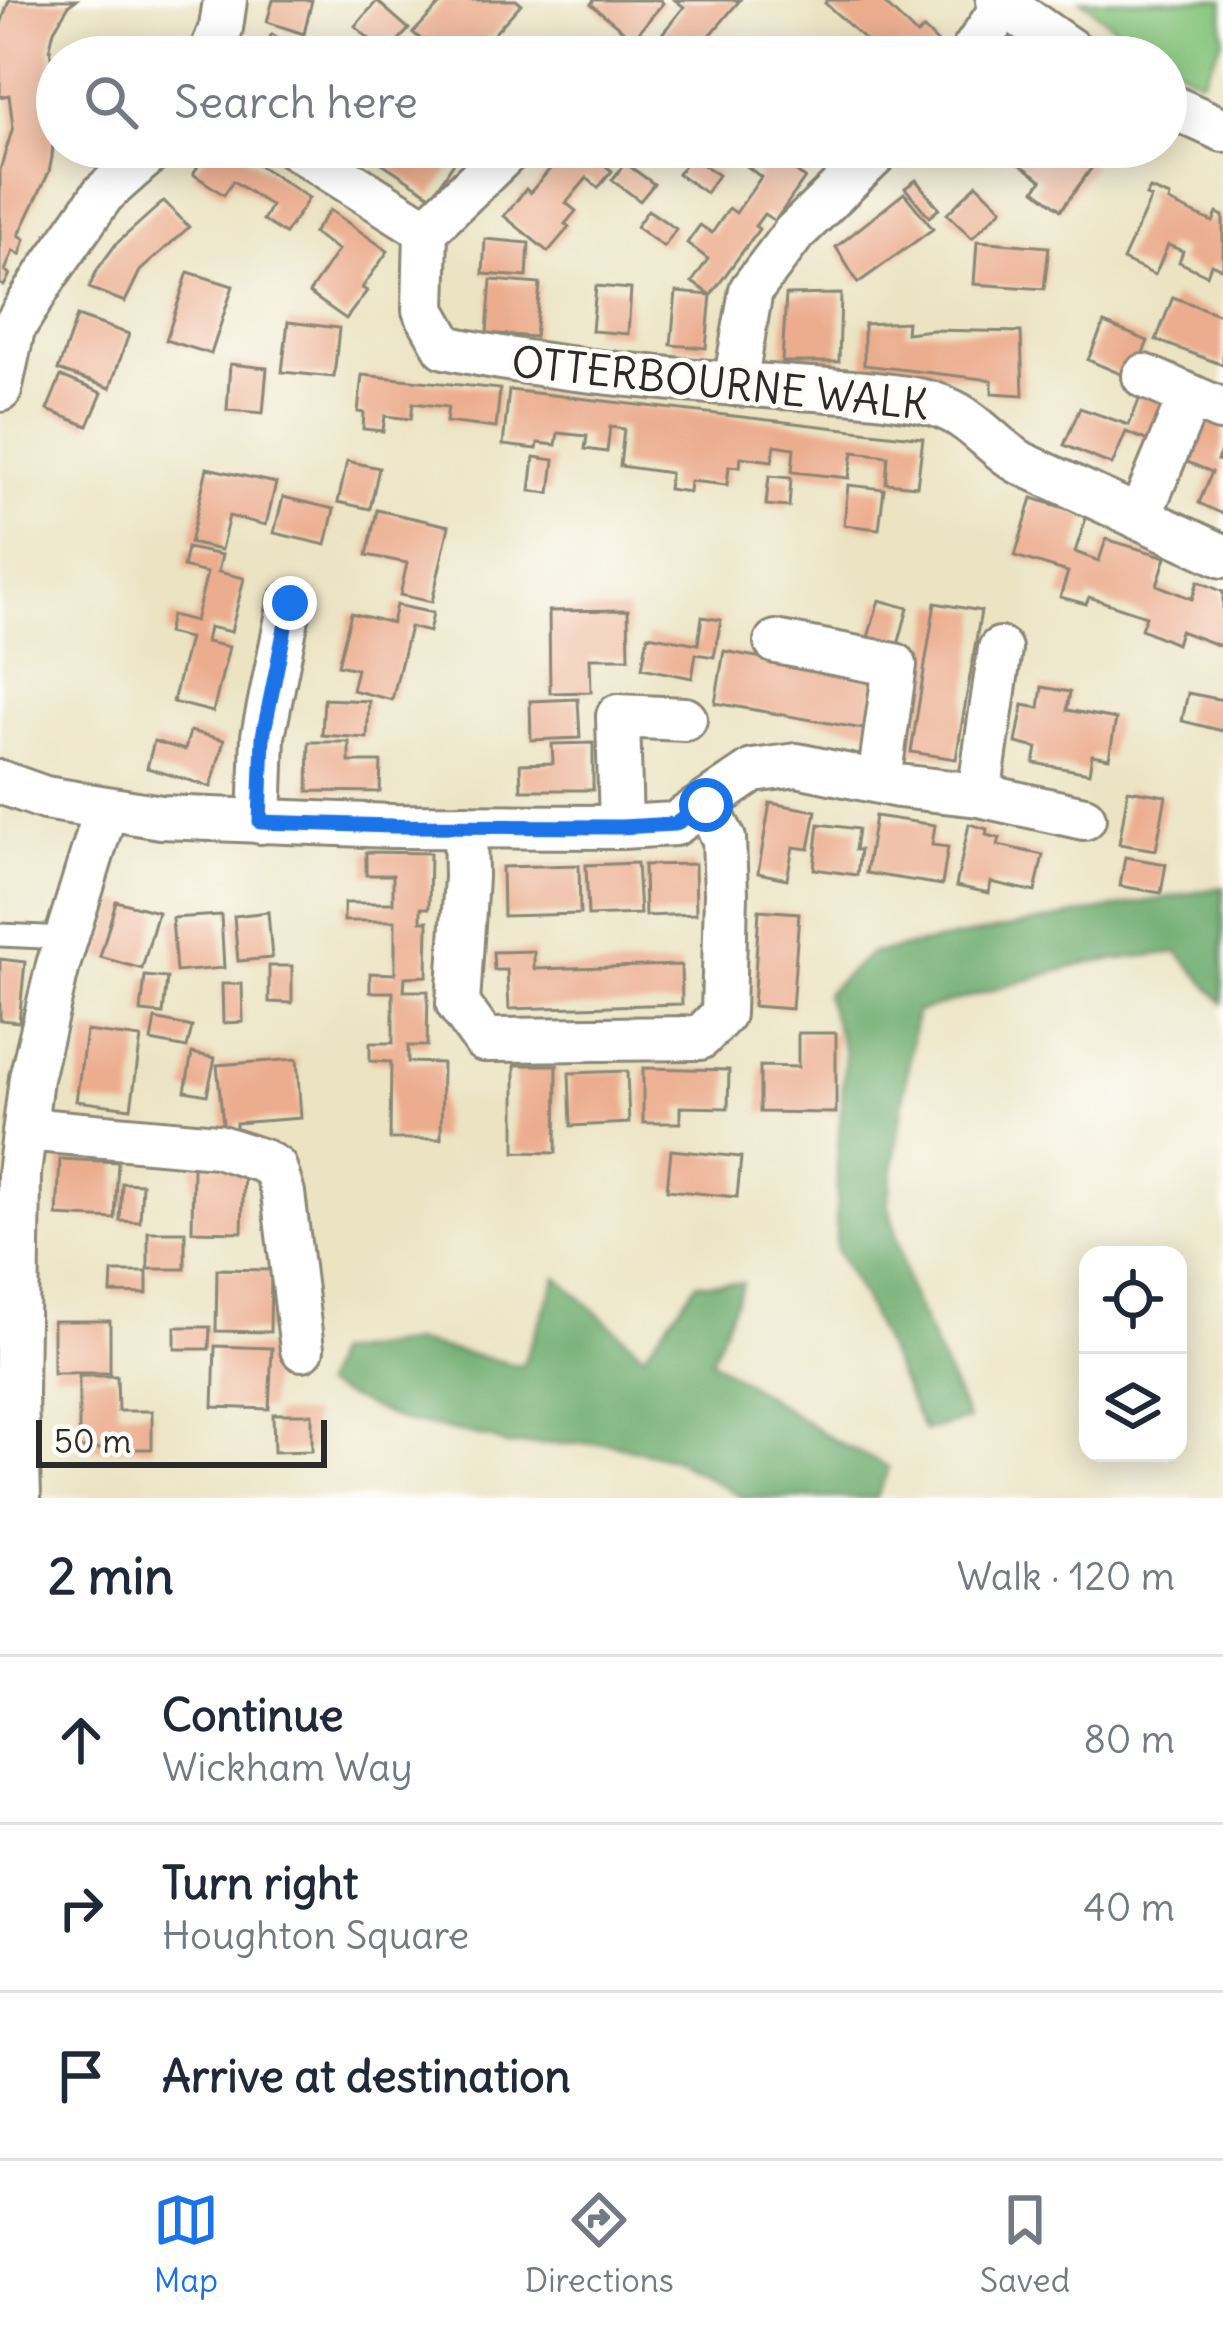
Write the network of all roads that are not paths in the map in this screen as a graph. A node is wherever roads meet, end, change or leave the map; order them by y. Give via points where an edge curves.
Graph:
1 (225, 0) edge
2 (1001, 3) edge
3 (218, 36) edge
4 (981, 36) edge
5 (1049, 36) edge
6 (1187, 111) edge
7 (1221, 123) edge
8 (132, 168) edge
9 (327, 168) edge
10 (490, 168) edge
11 (861, 168) edge
12 (426, 230) junction
13 (7, 327) edge
14 (1144, 376) dead end
15 (735, 384) junction
16 (0, 390) edge
17 (1205, 402) edge
18 (1139, 518) junction
19 (1223, 556) edge
20 (290, 603) dead end
21 (776, 641) dead end
22 (1000, 649) dead end
23 (685, 719) dead end
24 (0, 782) edge
25 (878, 782) junction
26 (979, 795) junction
27 (706, 805) junction
28 (106, 809) junction
29 (1084, 818) dead end
30 (260, 822) junction
31 (465, 826) junction
32 (621, 827) junction
33 (0, 935) edge
34 (66, 938) junction
35 (25, 1129) junction
36 (302, 1348) dead end
37 (19, 1498) edge

1 - 3 street
2 - 4 street
2 - 5 street
6 - 7 street
8 - 13 street via 103,194
9 - 12 street
10 - 12 street
11 - 15 street via 794,233 751,290
12 - 15 street, OTTERBOURNE WALK via 424,310 445,347 507,361
13 - 16 street
14 - 17 street
15 - 18 street, OTTERBOURNE WALK via 835,389 947,409 1021,463
17 - 18 street
18 - 19 street, OTTERBOURNE WALK
20 - 30 street via 263,736
21 - 25 street via 895,665
22 - 26 street
23 - 32 street via 618,716
24 - 28 street
25 - 26 street
25 - 27 street via 797,765 753,771
26 - 29 street
27 - 31 street via 724,839 723,1014 700,1038 484,1040 458,1004
27 - 32 street via 675,824
28 - 30 street
28 - 34 street
30 - 31 street
31 - 32 street
33 - 34 lane
34 - 35 street
35 - 36 street via 217,1146 275,1168
35 - 37 street

